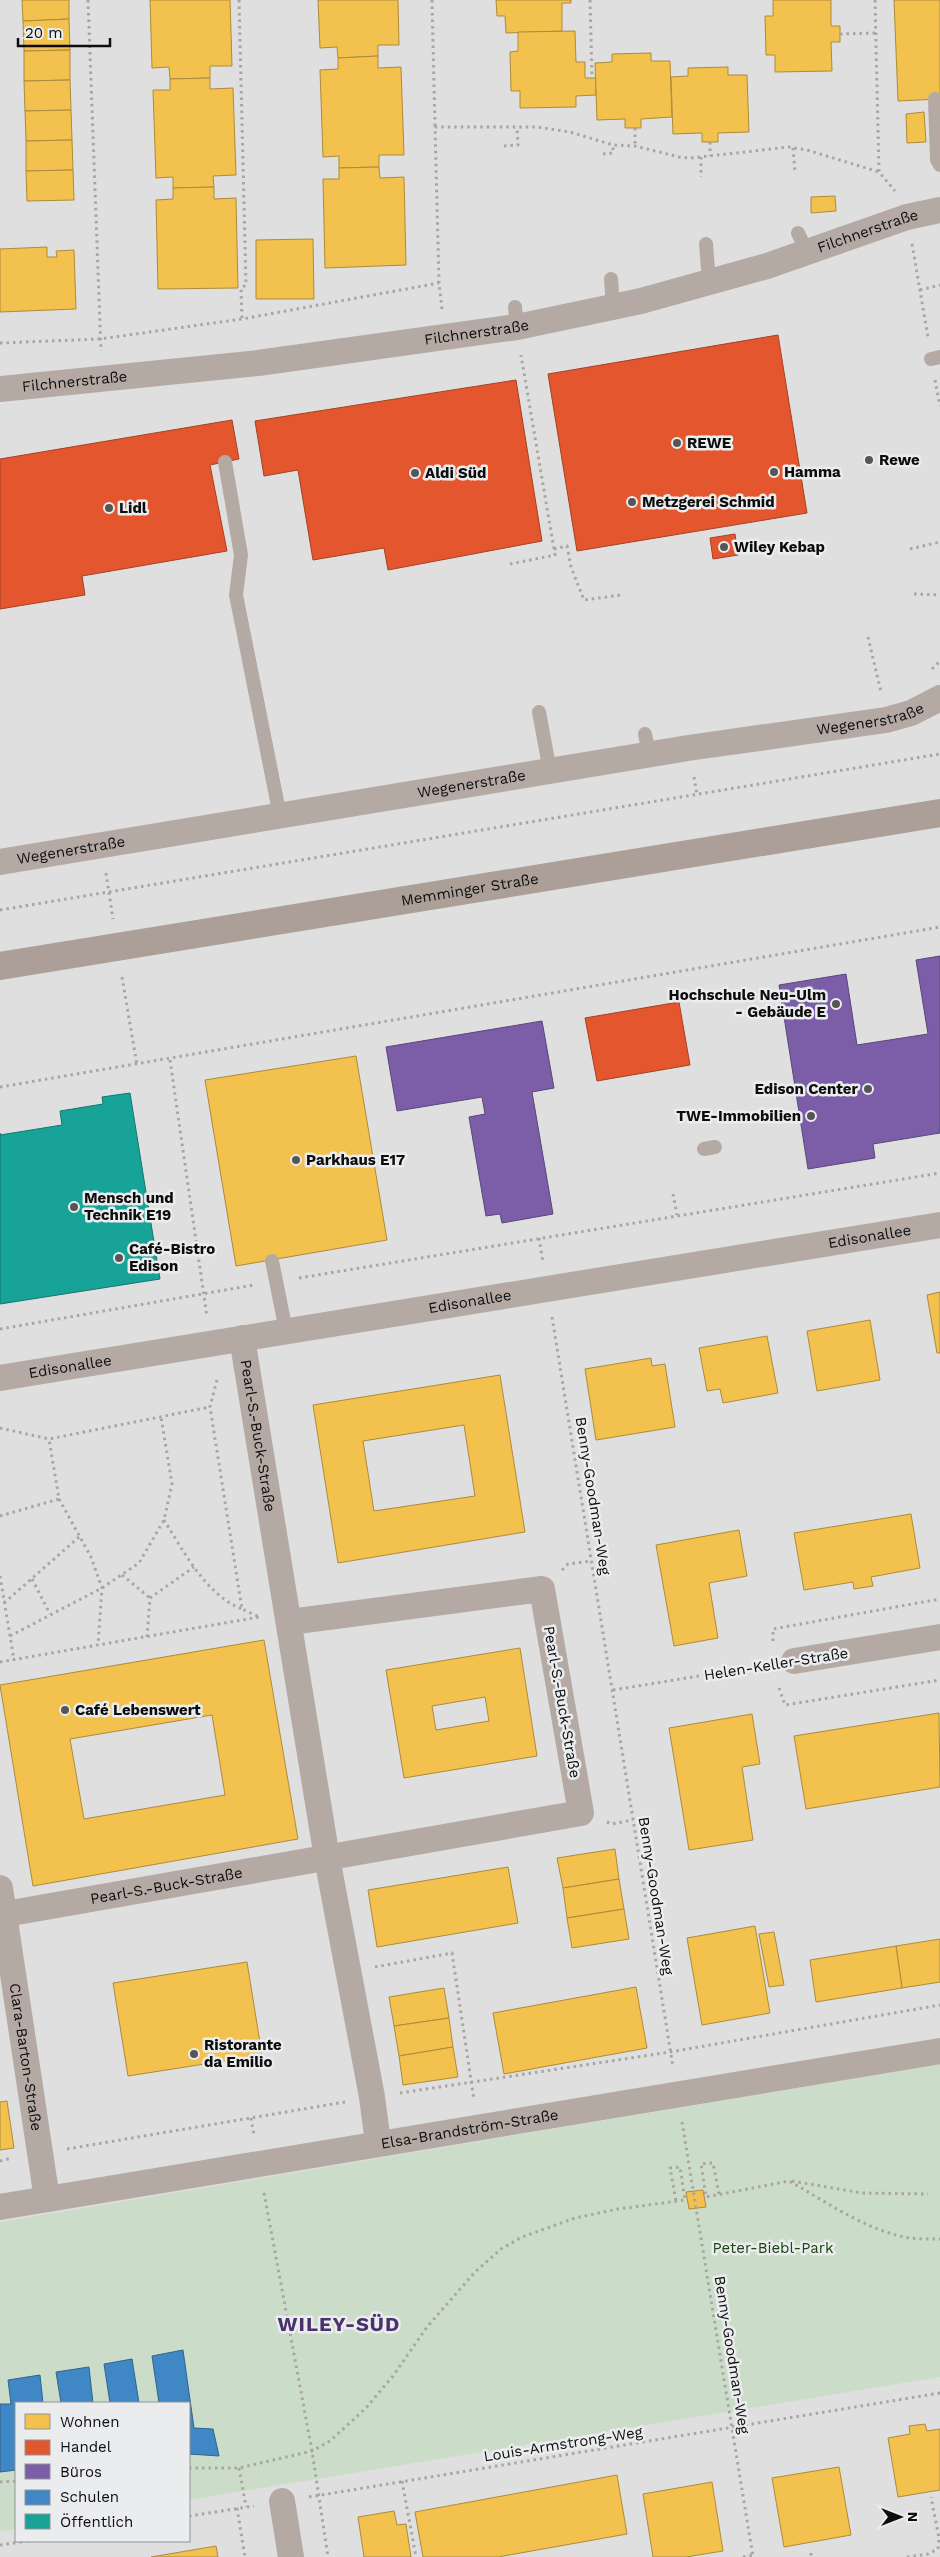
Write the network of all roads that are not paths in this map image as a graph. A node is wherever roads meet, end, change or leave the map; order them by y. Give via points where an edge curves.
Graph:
1 (936, 99) dead end
2 (940, 165) edge
3 (940, 210) edge
4 (706, 244) dead end
5 (610, 279) dead end
6 (709, 283) junction
7 (613, 307) junction
8 (0, 389) edge
9 (225, 462) dead end
10 (940, 698) edge
11 (539, 712) dead end
12 (550, 771) junction
13 (940, 814) edge
14 (280, 816) junction
15 (0, 862) edge
16 (0, 966) edge
17 (940, 1225) edge
18 (272, 1260) dead end
19 (286, 1331) junction
20 (242, 1338) junction
21 (0, 1378) edge
22 (290, 1622) junction
23 (940, 1638) edge
24 (794, 1661) road end
25 (327, 1858) junction
26 (0, 1888) edge
27 (2, 1915) edge
28 (940, 2050) edge
29 (378, 2143) junction
30 (47, 2199) junction
31 (0, 2207) edge
32 (282, 2501) road end
33 (292, 2557) edge

1 - 2 lane via 937,160
3 - 6 street, Filchnerstraße via 803,243 767,266
4 - 6 lane
5 - 7 lane
6 - 7 street, Filchnerstraße
7 - 8 street, Filchnerstraße via 516,317 446,338 258,363
9 - 14 lane via 241,555 236,595
10 - 12 street, Wegenerstraße via 911,714 886,720 647,745
11 - 12 lane
12 - 14 street, Wegenerstraße
13 - 16 main road, Memminger Straße
14 - 15 street, Wegenerstraße
17 - 19 street, Edisonallee
18 - 19 lane
19 - 20 street, Edisonallee
20 - 21 street, Edisonallee
20 - 22 street, Pearl-S.-Buck-Straße
22 - 25 street, Pearl-S.-Buck-Straße
22 - 25 street, Pearl-S.-Buck-Straße via 542,1589 581,1813
23 - 24 street, Helen-Keller-Straße
25 - 27 street, Pearl-S.-Buck-Straße
25 - 29 street, Pearl-S.-Buck-Straße
26 - 27 street, Clara-Barton-Straße
27 - 30 street, Clara-Barton-Straße
28 - 29 street, Elsa-Brandström-Straße
29 - 30 street, Elsa-Brandström-Straße
30 - 31 street, Elsa-Brandström-Straße
32 - 33 street

